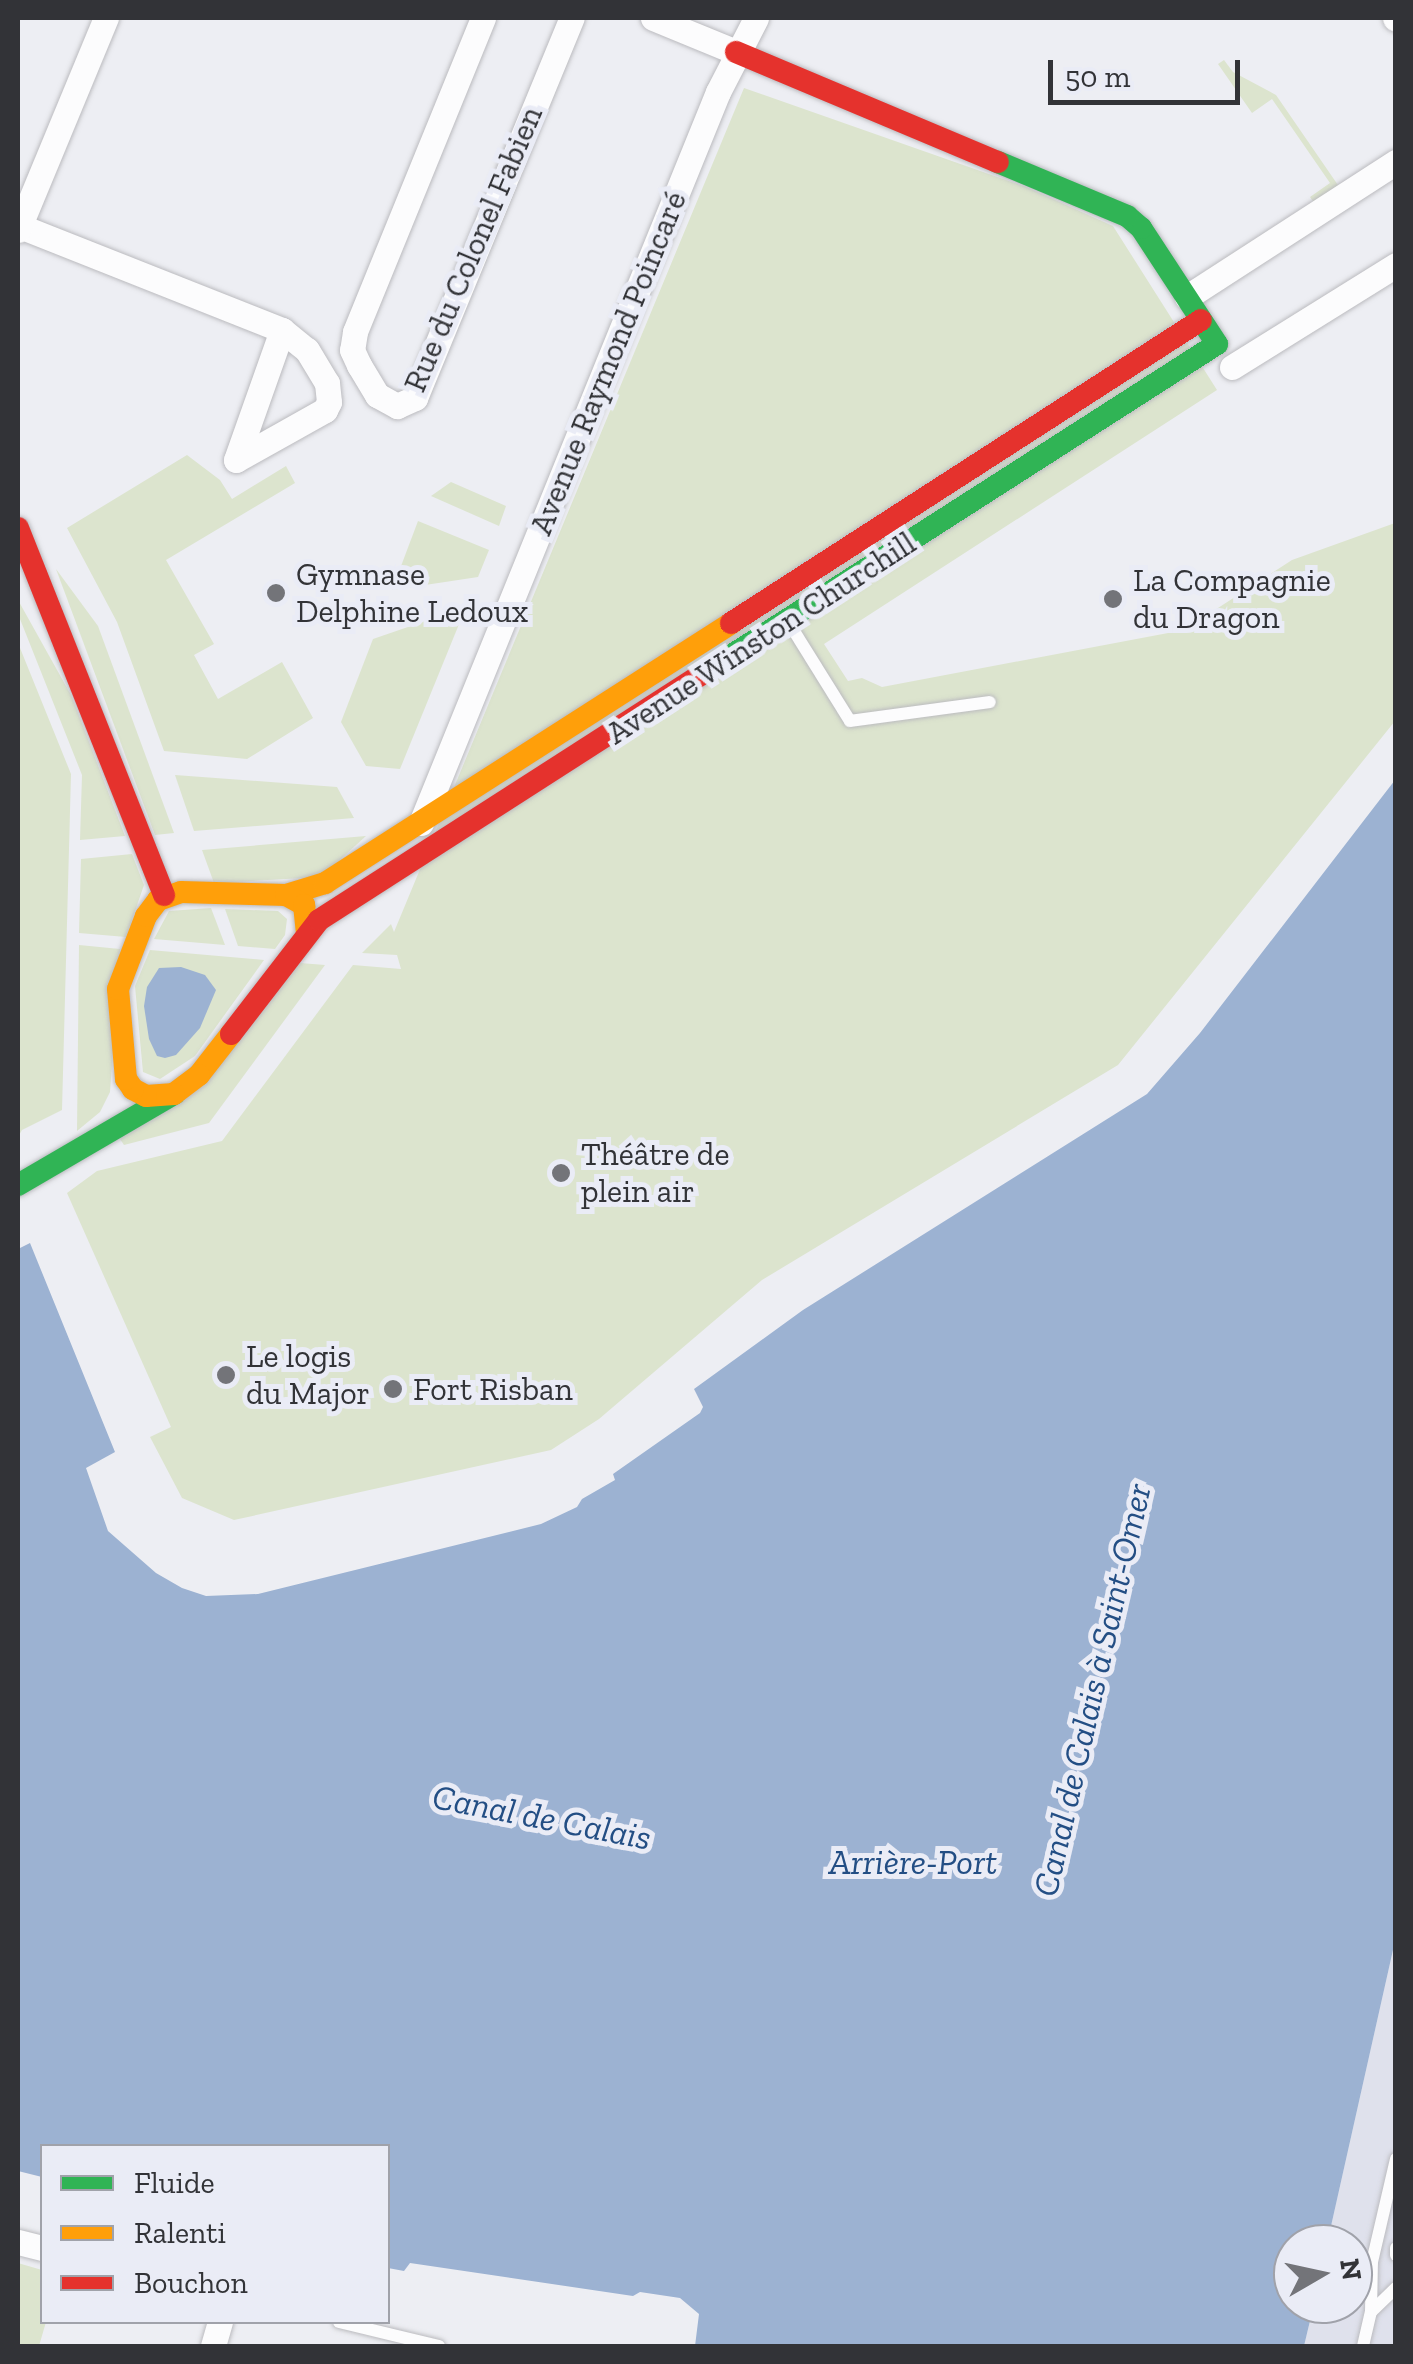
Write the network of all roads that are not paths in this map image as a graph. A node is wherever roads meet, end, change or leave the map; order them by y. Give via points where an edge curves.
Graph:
1 (106, 18) edge
2 (483, 18) edge
3 (572, 18) edge
4 (652, 18) edge
5 (756, 18) edge
6 (736, 52) junction
7 (1396, 162) edge
8 (20, 228) edge
9 (1396, 265) edge
10 (1186, 297) junction
11 (1202, 320) junction
12 (282, 330) junction
13 (1232, 368) dead end
14 (18, 528) edge
15 (18, 572) edge
16 (787, 621) junction
17 (65, 647) junction
18 (990, 702) dead end
19 (421, 822) junction
20 (164, 895) junction
21 (286, 895) junction
22 (307, 932) junction
23 (126, 1079) junction
24 (174, 1094) junction
25 (77, 1149) junction
26 (18, 1185) edge
27 (1396, 2159) edge
28 (1373, 2258) edge
29 (1396, 2288) edge
30 (1373, 2310) edge
31 (347, 2324) edge
32 (439, 2346) edge

1 - 8 street
2 - 3 street, Rue du Colonel Fabien via 352,350 377,395 397,406 414,398
4 - 6 street
5 - 6 street, Avenue Raymond Poincaré
6 - 10 street via 1127,216
6 - 19 street, Avenue Raymond Poincaré
7 - 10 street
8 - 12 street
9 - 13 street
10 - 11 street
11 - 16 street, Avenue Winston Churchill via 1217,344
11 - 19 street, Avenue Winston Churchill
12 - 12 street via 249,423 236,460 329,402 327,383 307,350
14 - 17 street
15 - 17 street
16 - 18 lane via 850,720
16 - 22 street, Avenue Winston Churchill
17 - 20 street
19 - 21 street, Avenue Winston Churchill via 316,888
20 - 21 street
20 - 23 street via 146,916 118,989
21 - 22 street via 304,906
22 - 24 street via 216,1056
23 - 24 street via 146,1096
23 - 25 street via 113,1112
24 - 25 street
25 - 26 street
27 - 28 lane
29 - 30 lane
31 - 32 lane

